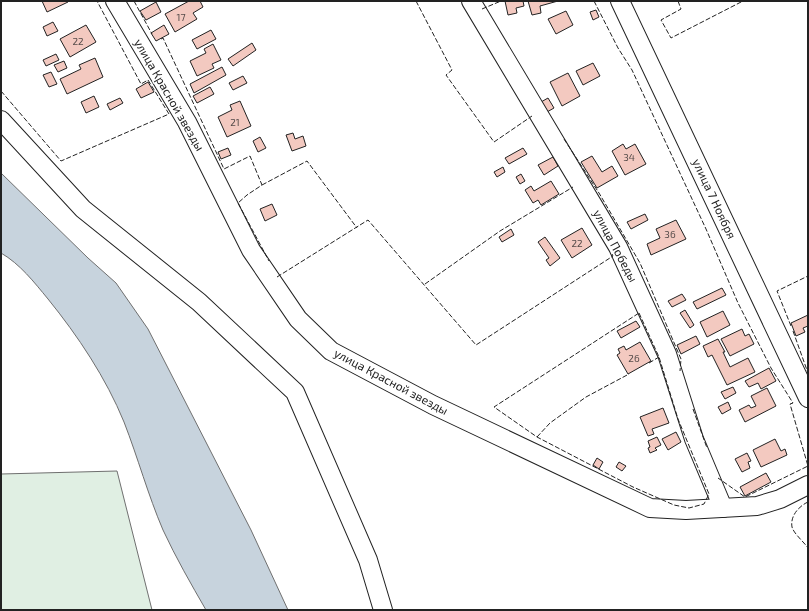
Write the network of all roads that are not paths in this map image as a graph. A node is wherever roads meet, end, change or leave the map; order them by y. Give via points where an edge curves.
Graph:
1 (115, 1) edge
2 (471, 1) edge
3 (620, 1) edge
4 (1, 120) edge
5 (808, 398) edge
6 (808, 485) edge
7 (723, 508) junction
8 (383, 610) edge

1 - 7 street, улица Красной звезды via 187,122 251,250 298,319 331,350 433,405 650,508
2 - 7 street, улица Победы via 618,247 667,354 694,439
3 - 5 street, улица 7 Ноября
4 - 8 street via 83,209 199,302 295,392 368,560
6 - 7 street, улица Красной звезды via 780,499 756,506

